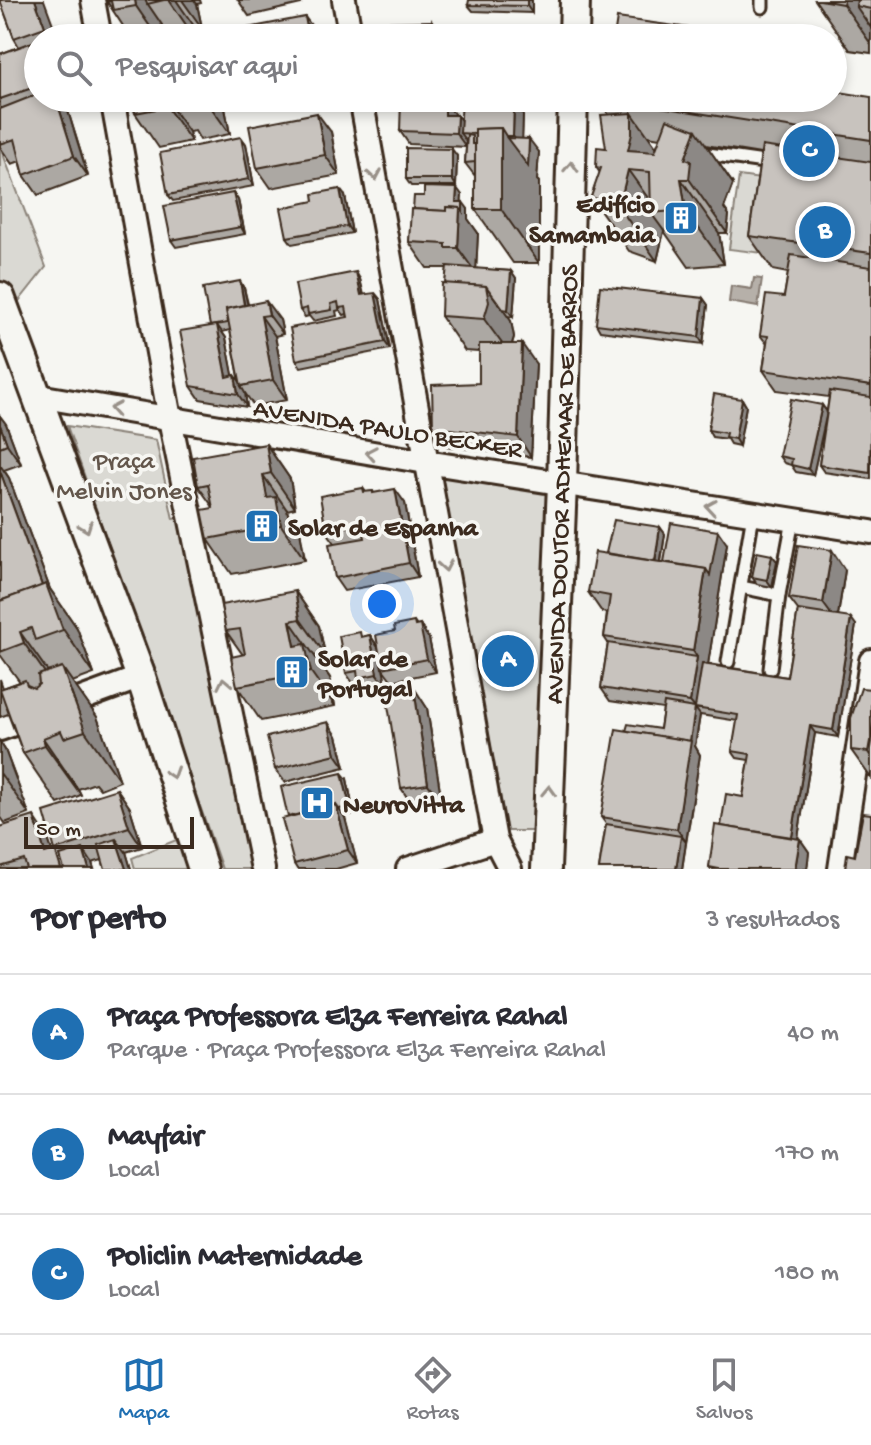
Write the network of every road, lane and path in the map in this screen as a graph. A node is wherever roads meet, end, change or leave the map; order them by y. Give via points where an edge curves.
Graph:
1 (93, 0) edge
2 (344, 0) edge
3 (575, 0) edge
4 (97, 24) edge
5 (348, 24) edge
6 (574, 24) edge
7 (115, 112) edge
8 (364, 112) edge
9 (573, 112) edge
10 (683, 151) edge
11 (787, 166) edge
12 (0, 297) edge
13 (38, 396) junction
14 (170, 419) junction
15 (426, 462) junction
16 (562, 484) junction
17 (753, 514) junction
18 (793, 520) junction
19 (871, 532) edge
20 (741, 587) junction
21 (779, 595) junction
22 (871, 661) edge
23 (728, 662) dead end
24 (770, 669) dead end
25 (141, 677) junction
26 (0, 729) edge
27 (495, 840) junction
28 (203, 869) edge
29 (263, 869) edge
30 (408, 869) edge
31 (510, 869) edge
32 (546, 869) edge
33 (840, 869) edge

1 - 4 street
2 - 5 street
3 - 6 street
7 - 14 street
8 -> 15 street
16 -> 9 street, AVENIDA DOUTOR ADHEMAR DE BARROS
10 - 11 lane
12 - 13 street
14 -> 13 street, AVENIDA PAULO BECKER
13 -> 25 street
15 -> 14 street, AVENIDA PAULO BECKER
29 -> 14 street
15 - 16 street, AVENIDA PAULO BECKER
15 -> 27 street
17 -> 16 street, AVENIDA PAULO BECKER
32 -> 16 street, AVENIDA DOUTOR ADHEMAR DE BARROS
17 - 18 street, AVENIDA PAULO BECKER
17 - 20 lane
18 - 19 street, AVENIDA PAULO BECKER
18 - 21 lane
20 - 21 lane
20 - 23 lane
21 - 24 lane
22 - 33 street
25 - 26 street
25 -> 28 street
27 - 30 street
27 - 31 street

